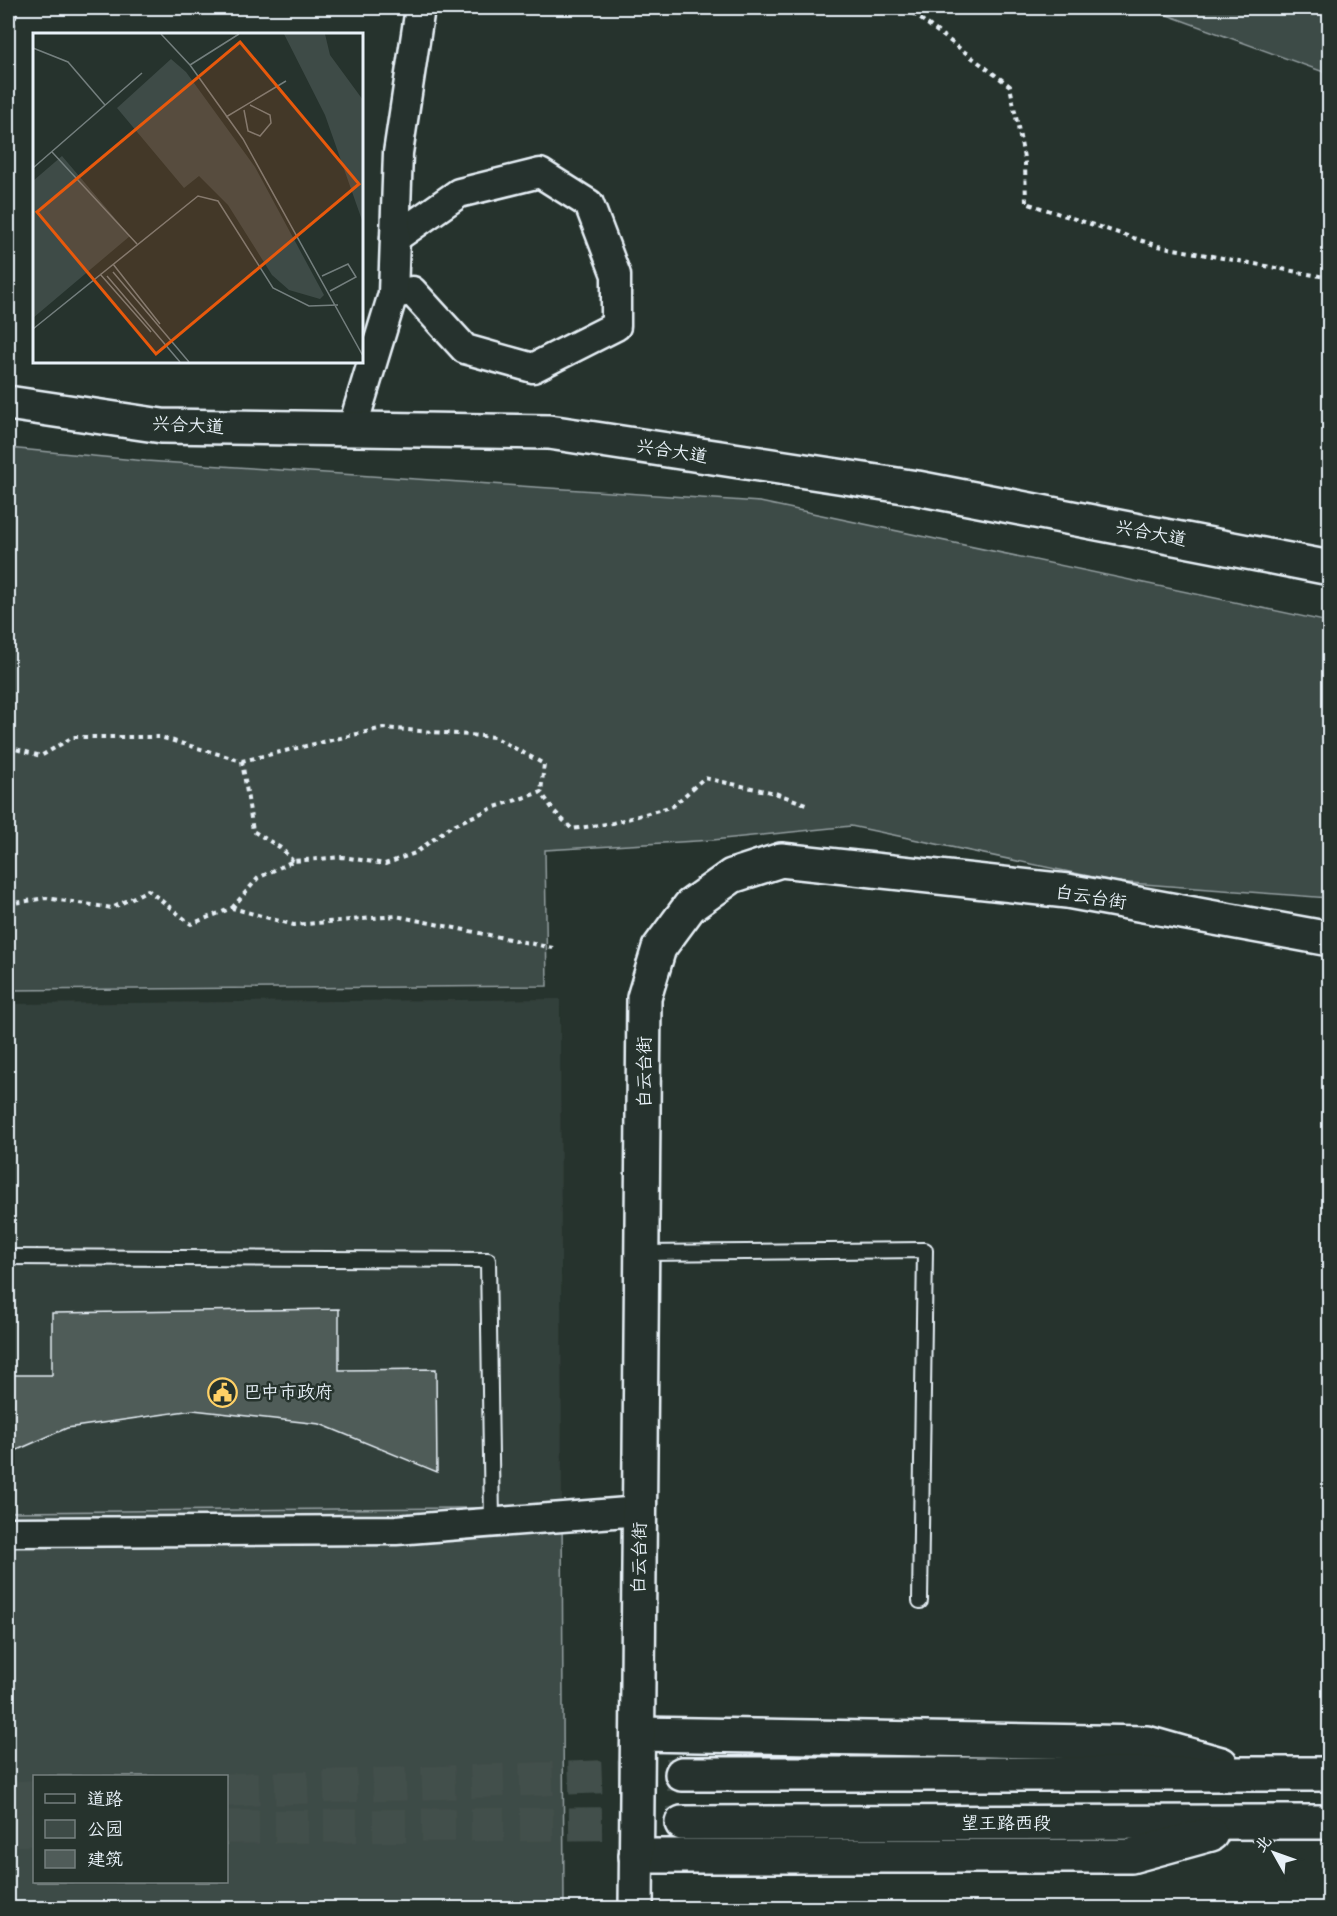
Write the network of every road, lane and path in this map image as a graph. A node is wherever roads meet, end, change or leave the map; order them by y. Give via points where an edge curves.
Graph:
1 (17, 8) edge
2 (420, 8) edge
3 (906, 8) edge
4 (8, 54) edge
5 (394, 238) junction
6 (1329, 278) edge
7 (393, 294) junction
8 (8, 403) edge
9 (352, 429) junction
10 (1329, 568) edge
11 (8, 747) edge
12 (242, 761) junction
13 (541, 792) junction
14 (806, 804) dead end
15 (293, 861) junction
16 (8, 904) edge
17 (232, 908) junction
18 (1329, 939) edge
19 (553, 948) dead end
20 (642, 1253) junction
21 (8, 1257) edge
22 (640, 1511) junction
23 (492, 1522) junction
24 (8, 1532) edge
25 (920, 1601) dead end
26 (638, 1734) junction
27 (682, 1774) tunnel mouth
28 (1329, 1774) edge
29 (1257, 1775) junction
30 (1329, 1822) edge
31 (682, 1823) tunnel mouth
32 (1253, 1823) junction
33 (636, 1856) junction
34 (636, 1908) edge

1 - 4 path
2 - 5 street via 398,153
3 - 6 path via 1010,86 1025,163 1026,202 1158,246
5 - 7 street
5 - 7 street via 459,193 540,173 589,204 616,275 616,326 532,368 465,349 412,291
7 - 9 street
8 - 9 main road, 兴合大道 via 162,426
9 - 10 main road, 兴合大道 via 549,432 917,488
11 - 12 path via 40,756 73,737 160,737
12 - 13 path via 383,728 494,737 544,764
12 - 15 path via 253,831 282,848
13 - 14 path via 572,829 613,823 673,806 704,778 775,793
13 - 15 path via 451,826 415,853 385,864 344,856
15 - 17 path via 258,878
16 - 17 path via 46,898 112,908 148,890 190,924
17 - 19 path via 294,925 396,915
18 - 20 main road, 白云台街 via 1066,891 793,862 781,861 732,876 690,906 659,948 644,998
20 - 22 main road, 白云台街
20 - 25 lane via 925,1250
21 - 23 lane via 488,1260
22 - 23 street
22 - 26 main road, 白云台街
23 - 24 street via 396,1530
26 - 29 main road via 1147,1743
26 - 33 main road, 白云台街
27 - 29 main road
28 - 29 main road
30 - 32 main road, 望王路西段
31 - 32 main road, 望王路西段
32 - 33 main road via 1131,1856
33 - 34 main road, 白云台街

